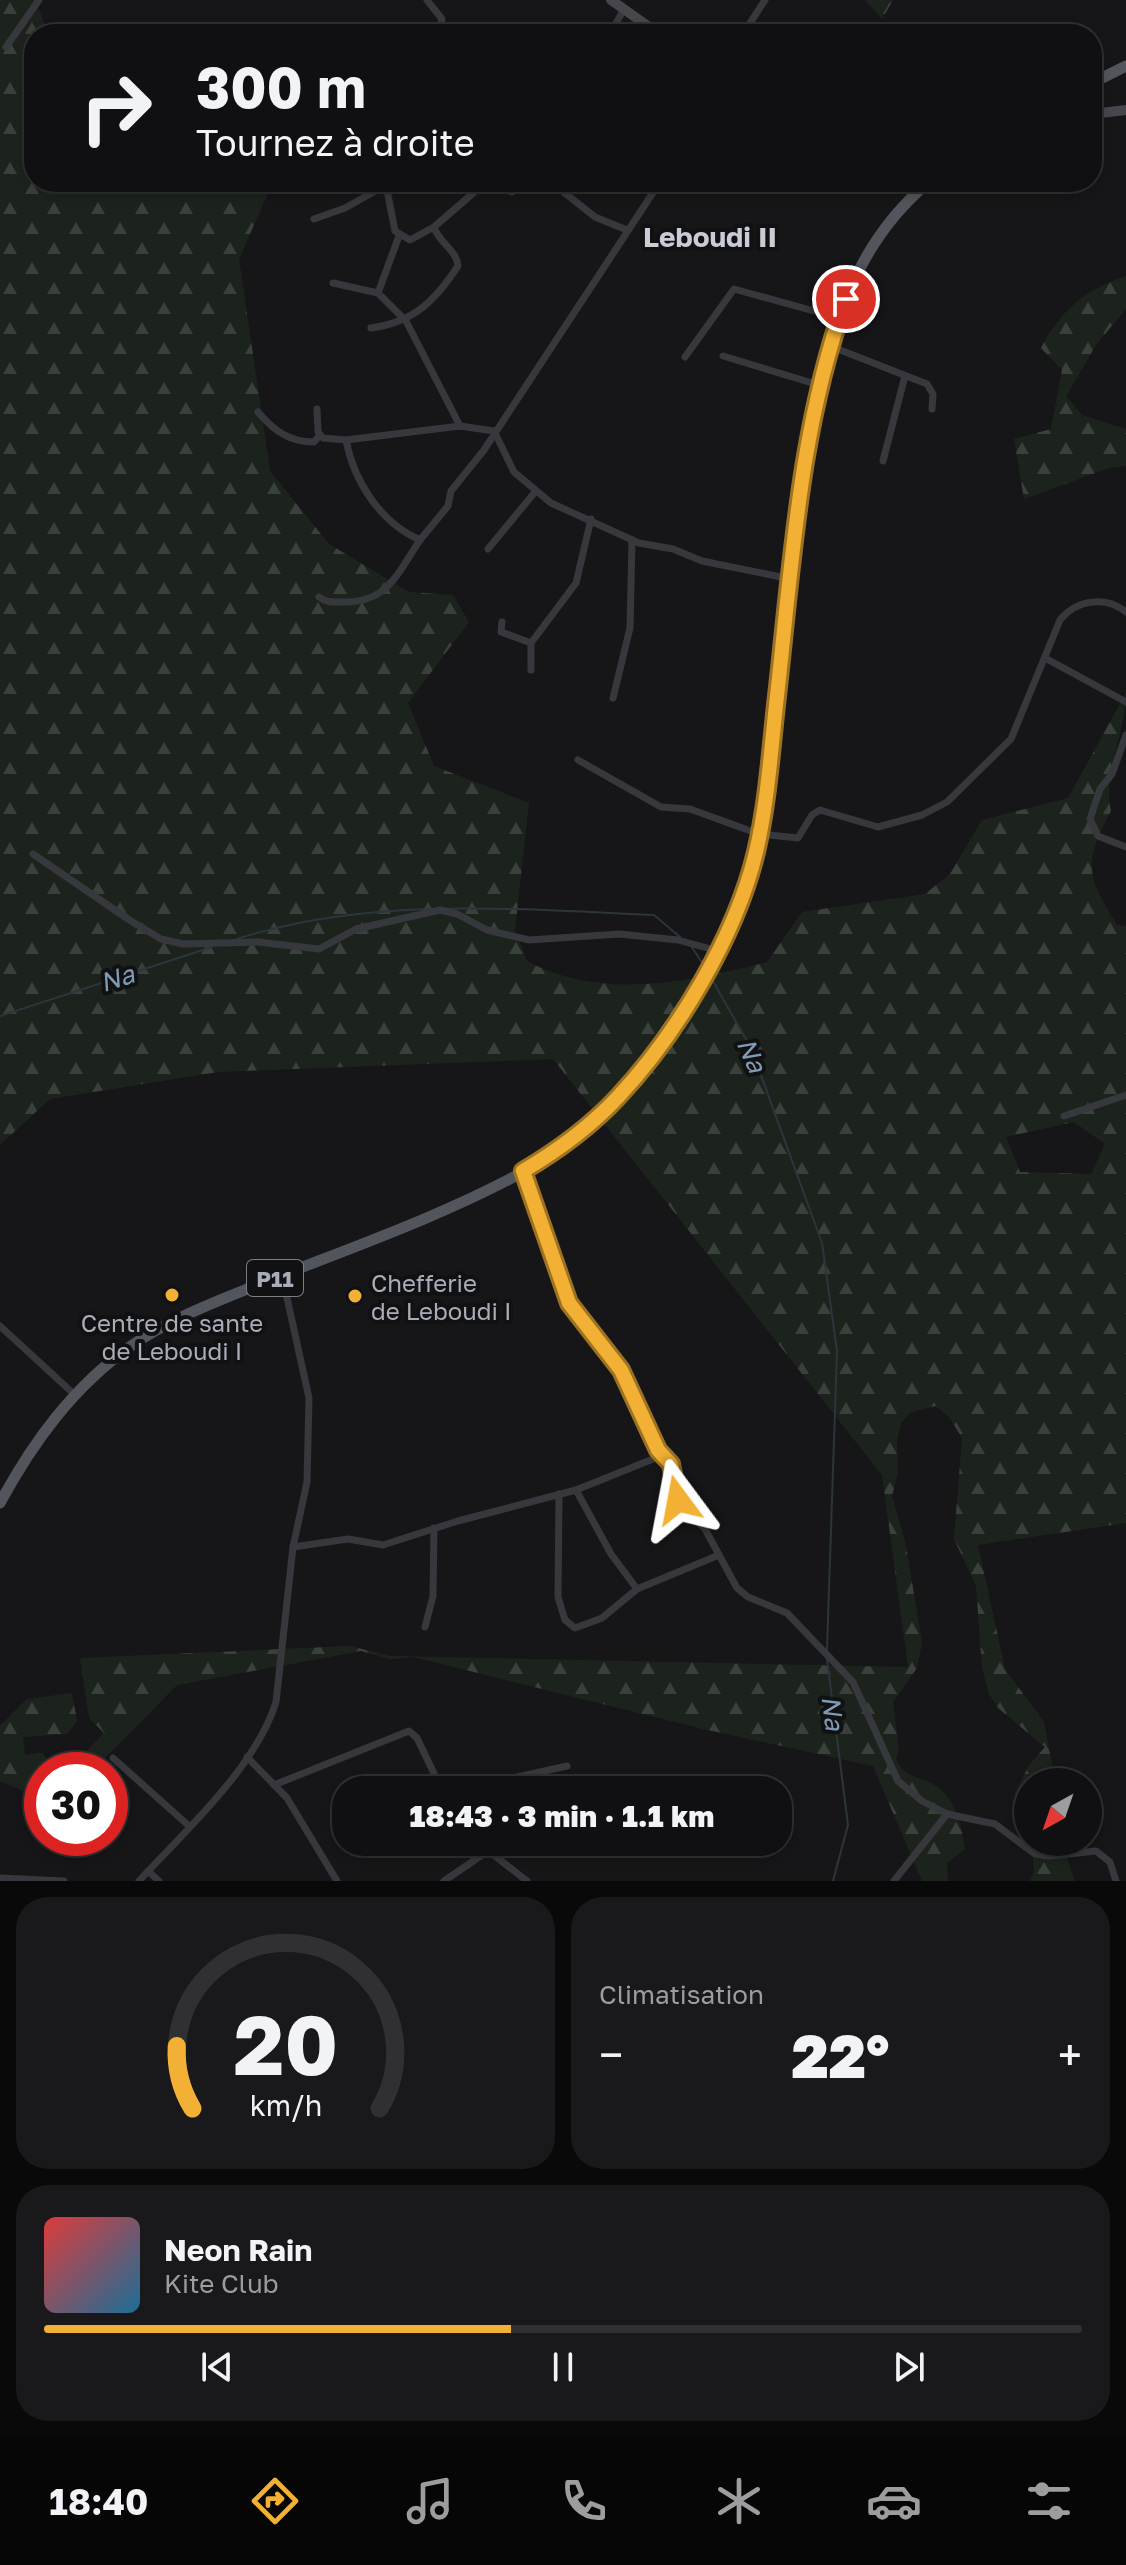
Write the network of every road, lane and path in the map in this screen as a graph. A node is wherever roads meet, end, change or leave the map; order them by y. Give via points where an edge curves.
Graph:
1 (39, 0) edge
2 (427, 0) edge
3 (611, 0) edge
4 (765, 0) edge
5 (624, 9) junction
6 (441, 24) edge
7 (616, 24) edge
8 (645, 24) edge
9 (749, 24) edge
10 (6, 47) dead end
11 (1126, 66) edge
12 (1102, 78) edge
13 (1126, 110) edge
14 (1102, 113) edge
15 (372, 192) edge
16 (391, 192) edge
17 (475, 192) edge
18 (564, 192) edge
19 (653, 192) edge
20 (918, 192) edge
21 (314, 219) dead end
22 (434, 227) junction
23 (627, 230) junction
24 (399, 236) junction
25 (333, 283) dead end
26 (378, 293) junction
27 (839, 318) junction
28 (406, 321) junction
29 (371, 328) dead end
30 (830, 346) junction
31 (723, 356) dead end
32 (685, 357) dead end
33 (905, 376) junction
34 (819, 385) junction
35 (317, 409) dead end
36 (932, 409) dead end
37 (258, 412) dead end
38 (460, 426) junction
39 (494, 431) junction
40 (319, 436) junction
41 (346, 440) junction
42 (883, 461) dead end
43 (535, 492) junction
44 (591, 519) junction
45 (420, 540) junction
46 (632, 540) junction
47 (488, 549) dead end
48 (791, 579) junction
49 (319, 597) dead end
50 (1126, 612) edge
51 (502, 622) dead end
52 (531, 643) junction
53 (1045, 658) junction
54 (531, 670) dead end
55 (613, 698) dead end
56 (1126, 702) edge
57 (1126, 735) edge
58 (578, 760) dead end
59 (759, 834) junction
60 (1126, 847) edge
61 (33, 854) dead end
62 (718, 951) junction
63 (1126, 1095) edge
64 (1064, 1116) dead end
65 (523, 1171) junction
66 (282, 1275) junction
67 (0, 1326) edge
68 (75, 1395) junction
69 (663, 1455) junction
70 (576, 1490) junction
71 (559, 1494) junction
72 (0, 1503) edge
73 (434, 1528) junction
74 (293, 1547) junction
75 (719, 1555) junction
76 (637, 1589) junction
77 (425, 1627) dead end
78 (247, 1757) junction
79 (567, 1766) dead end
80 (128, 1771) edge
81 (435, 1776) edge
82 (522, 1776) edge
83 (274, 1785) junction
84 (947, 1814) junction
85 (189, 1826) junction
86 (481, 1856) edge
87 (494, 1856) edge
88 (148, 1871) junction
89 (0, 1878) edge
90 (64, 1881) edge
91 (139, 1881) edge
92 (159, 1881) edge
93 (337, 1881) edge
94 (444, 1881) edge
95 (527, 1881) edge
96 (894, 1881) edge
97 (1116, 1881) edge

1 - 10 street
2 - 6 street
3 - 5 street
4 - 9 street
5 - 7 street
5 - 8 street
11 - 12 main road
13 - 14 street
15 - 21 street
16 - 24 street
17 - 22 street
18 - 23 street via 595,217
19 - 23 street
20 - 27 main road, P11 via 879,236
22 - 24 street via 410,240
22 - 28 street via 458,266 424,311
23 - 39 street
24 - 26 street
25 - 26 street
26 - 28 street
27 - 30 main road, P11
27 - 32 street via 734,289
28 - 29 street
28 - 38 street
30 - 33 street
30 - 34 main road, P11
31 - 34 street
33 - 36 street via 931,388
33 - 42 street
34 - 48 main road, P11
35 - 40 street
37 - 40 street via 272,429 299,442 314,442
38 - 39 street
38 - 41 street
39 - 43 street via 510,467
39 - 45 street via 451,491 448,506
40 - 41 street
41 - 45 street via 365,491 400,531
43 - 44 street
43 - 47 street
44 - 46 street
44 - 52 street via 576,583
45 - 49 street via 385,592 361,603
46 - 48 street
46 - 55 street via 630,628
48 - 59 main road, P11
50 - 53 street via 1102,600 1068,611
51 - 52 street via 501,632
52 - 54 street
53 - 56 street
53 - 59 street via 1011,739 936,809 878,827 820,810 798,838
57 - 60 street via 1090,819 1098,836
58 - 59 street via 661,807 690,809
59 - 62 main road, P11 via 743,896
61 - 62 street via 161,939 183,944 258,942 319,949 356,929 440,910 529,940 619,934 678,940
62 - 65 main road, P11 via 619,1097 562,1146
63 - 64 street
65 - 66 main road, P11
65 - 69 street via 569,1303 621,1370
66 - 68 main road, P11 via 163,1326 118,1356
66 - 74 street via 309,1398 307,1482
67 - 68 street
68 - 72 main road, P11 via 31,1449
69 - 70 street
69 - 75 street via 671,1464 678,1500 705,1529
70 - 71 street
70 - 76 street
71 - 73 street
71 - 76 street via 558,1597 565,1620 580,1628 610,1613
73 - 74 street via 383,1545 348,1539
73 - 77 street via 433,1596
74 - 78 street via 276,1702 270,1722
75 - 76 street
75 - 84 street via 737,1588 787,1613 842,1668 861,1695 898,1781
78 - 83 street
78 - 85 street
79 - 82 street
80 - 85 street
81 - 83 street via 409,1731
83 - 93 street
84 - 96 street
84 - 97 street via 988,1821 1042,1857 1096,1851 1110,1862
85 - 88 street
86 - 94 street
87 - 95 street
88 - 91 street
88 - 92 street
89 - 90 street

